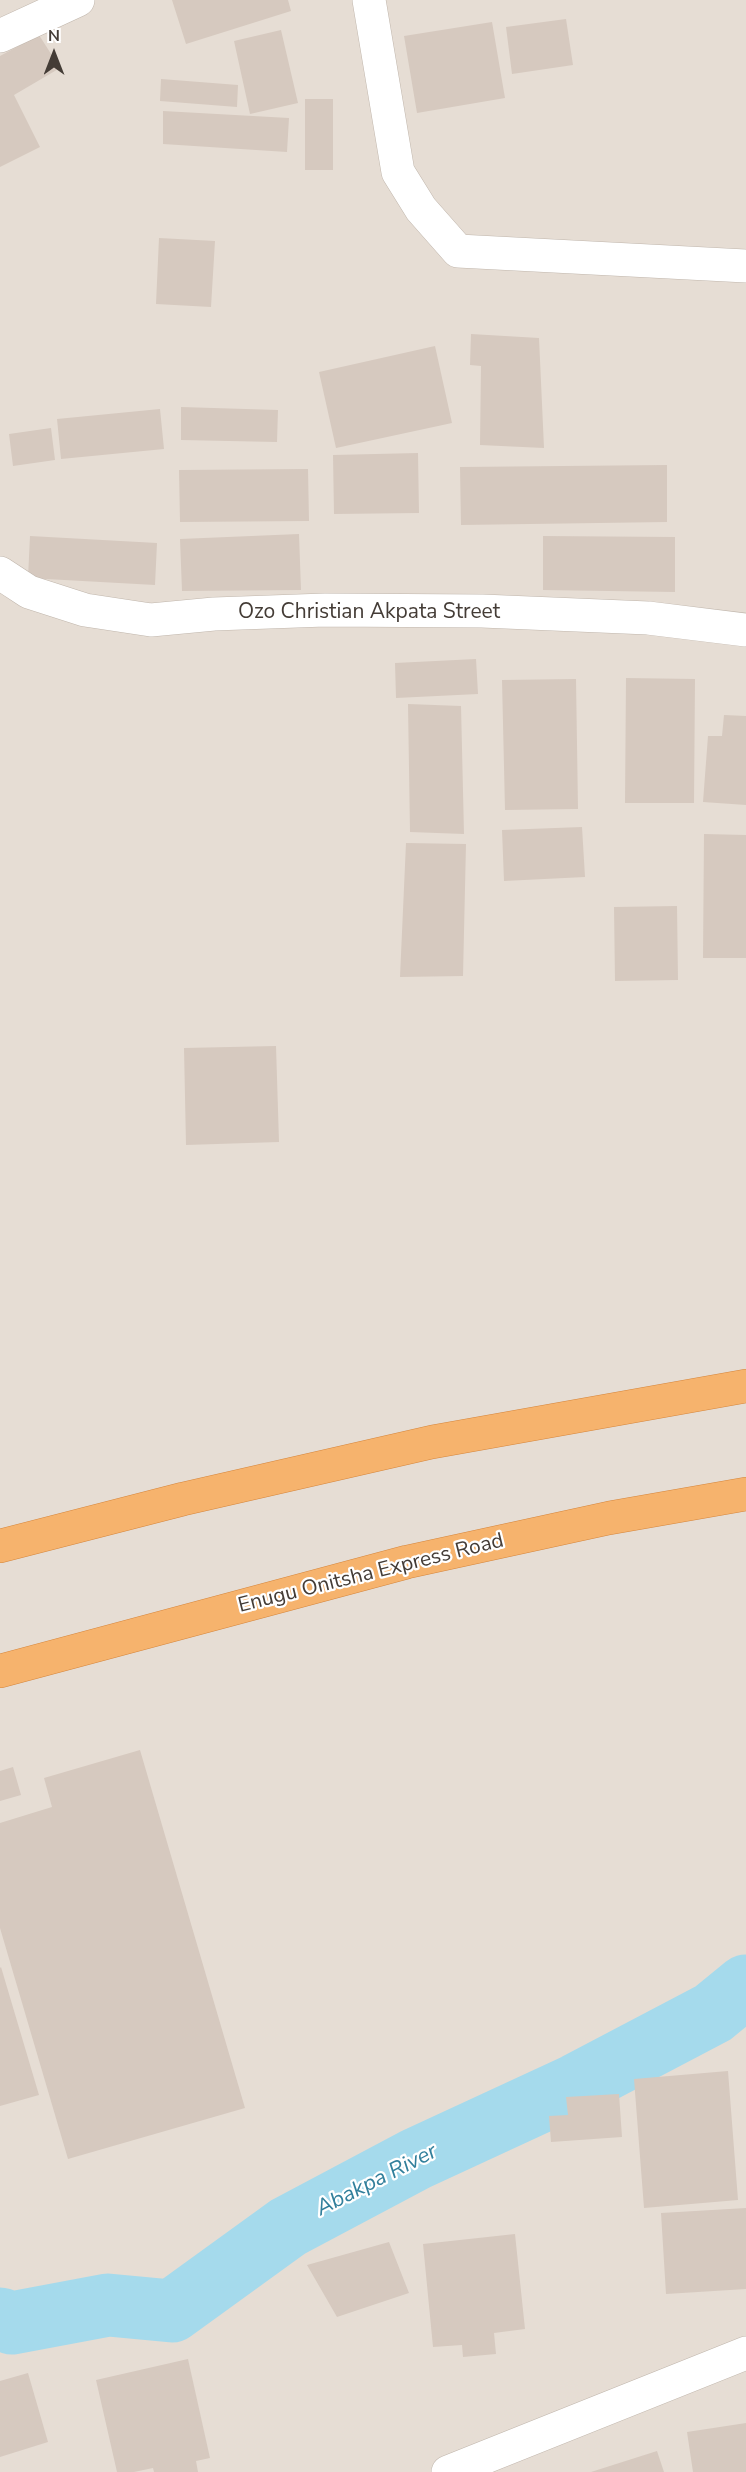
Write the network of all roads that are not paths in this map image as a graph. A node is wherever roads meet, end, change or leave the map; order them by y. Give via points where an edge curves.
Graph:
1 (78, 0) edge
2 (369, 0) edge
3 (0, 36) edge
4 (746, 266) edge
5 (0, 573) edge
6 (746, 630) edge
7 (746, 1386) edge
8 (746, 1494) edge
9 (0, 1546) edge
10 (0, 1671) edge
11 (746, 2353) edge
12 (448, 2472) edge

1 - 3 street
2 - 4 street via 398,172 421,209 458,251
5 - 6 street, Ozo Christian Akpata Street via 29,592 85,610 151,620 325,610 482,611 648,618
7 - 9 highway via 432,1442
8 - 10 highway, Enugu Onitsha Express Road via 609,1518 407,1563
11 - 12 street

